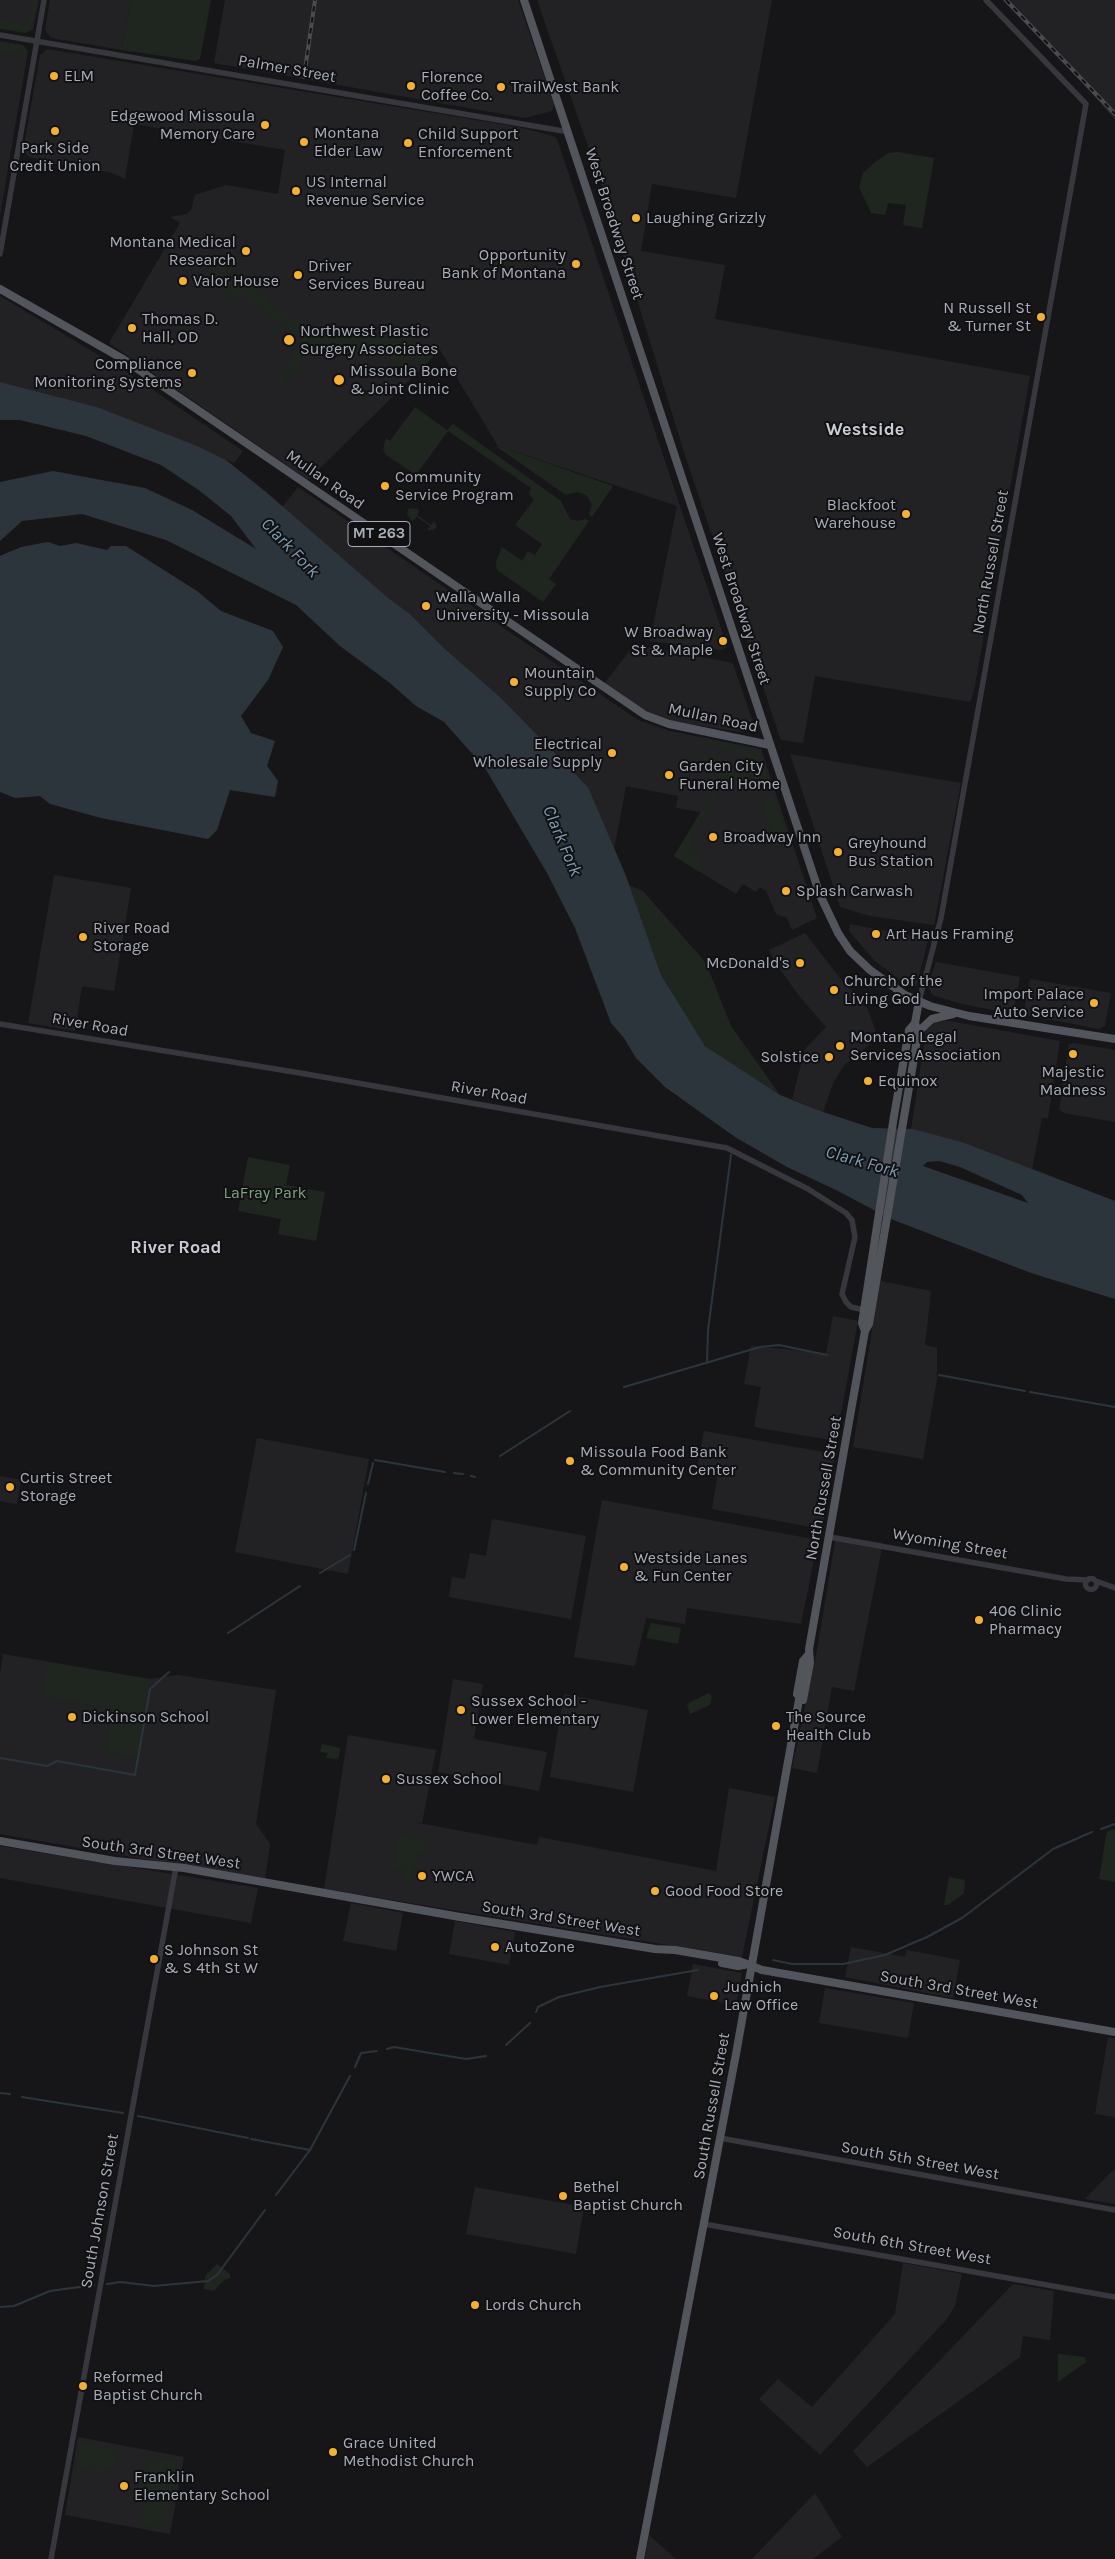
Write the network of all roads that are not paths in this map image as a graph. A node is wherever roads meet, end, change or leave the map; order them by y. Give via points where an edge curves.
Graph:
1 (44, 0) edge
2 (524, 0) edge
3 (986, 0) edge
4 (0, 35) edge
5 (36, 42) junction
6 (569, 132) junction
7 (0, 254) edge
8 (0, 289) edge
9 (770, 745) junction
10 (919, 1001) junction
11 (957, 1014) junction
12 (0, 1024) edge
13 (915, 1024) junction
14 (918, 1032) junction
15 (1115, 1039) edge
16 (864, 1310) junction
17 (865, 1331) junction
18 (829, 1537) junction
19 (1066, 1579) junction
20 (1088, 1580) junction
21 (1096, 1581) junction
22 (1087, 1587) junction
23 (1095, 1589) junction
24 (1115, 1589) edge
25 (808, 1652) junction
26 (797, 1716) junction
27 (0, 1841) edge
28 (176, 1867) junction
29 (747, 1966) junction
30 (1115, 2032) edge
31 (720, 2138) junction
32 (1115, 2210) edge
33 (704, 2224) junction
34 (1115, 2297) edge
35 (51, 2559) edge
36 (640, 2559) edge

1 - 5 street
2 - 6 main road, West Broadway Street
3 - 10 street, North Russell Street via 1086,104 942,910
4 - 5 street, Palmer Street
5 - 6 street, Palmer Street
5 - 7 street
6 - 9 main road, West Broadway Street
8 - 9 main road, Mullan Road / MT 263 via 122,359 645,715 669,724
9 - 10 main road, West Broadway Street via 820,894 838,933 850,951 870,970 892,987
10 - 11 main road, West Broadway Street
10 - 13 main road, North Russell Street
11 - 14 main road via 932,1019
11 - 15 main road, West Broadway Street
12 - 16 street, River Road via 727,1148 808,1189 852,1220 855,1236 842,1294 851,1307
13 - 14 main road
13 - 16 main road, North Russell Street via 909,1030
14 - 17 main road, North Russell Street via 870,1324
16 - 17 main road, North Russell Street via 862,1323
17 - 18 main road, North Russell Street
18 - 19 street, Wyoming Street
18 - 25 main road, North Russell Street
19 - 20 street, Wyoming Street
19 - 22 street, Wyoming Street
20 - 21 street, Wyoming Street
20 - 22 street
21 - 23 street
21 - 24 street
22 - 23 street, Wyoming Street
23 - 24 street
25 - 26 main road, South Russell Street via 809,1671
25 - 26 main road, South Russell Street via 798,1689
26 - 29 main road, South Russell Street
27 - 28 main road, South 3rd Street West via 115,1862
28 - 29 main road, South 3rd Street West via 731,1960
28 - 35 street, South Johnson Street
29 - 30 main road, South 3rd Street West
29 - 31 main road, South Russell Street
31 - 32 street, South 5th Street West
31 - 33 main road, South Russell Street
33 - 34 street, South 6th Street West
33 - 36 main road, South Russell Street

